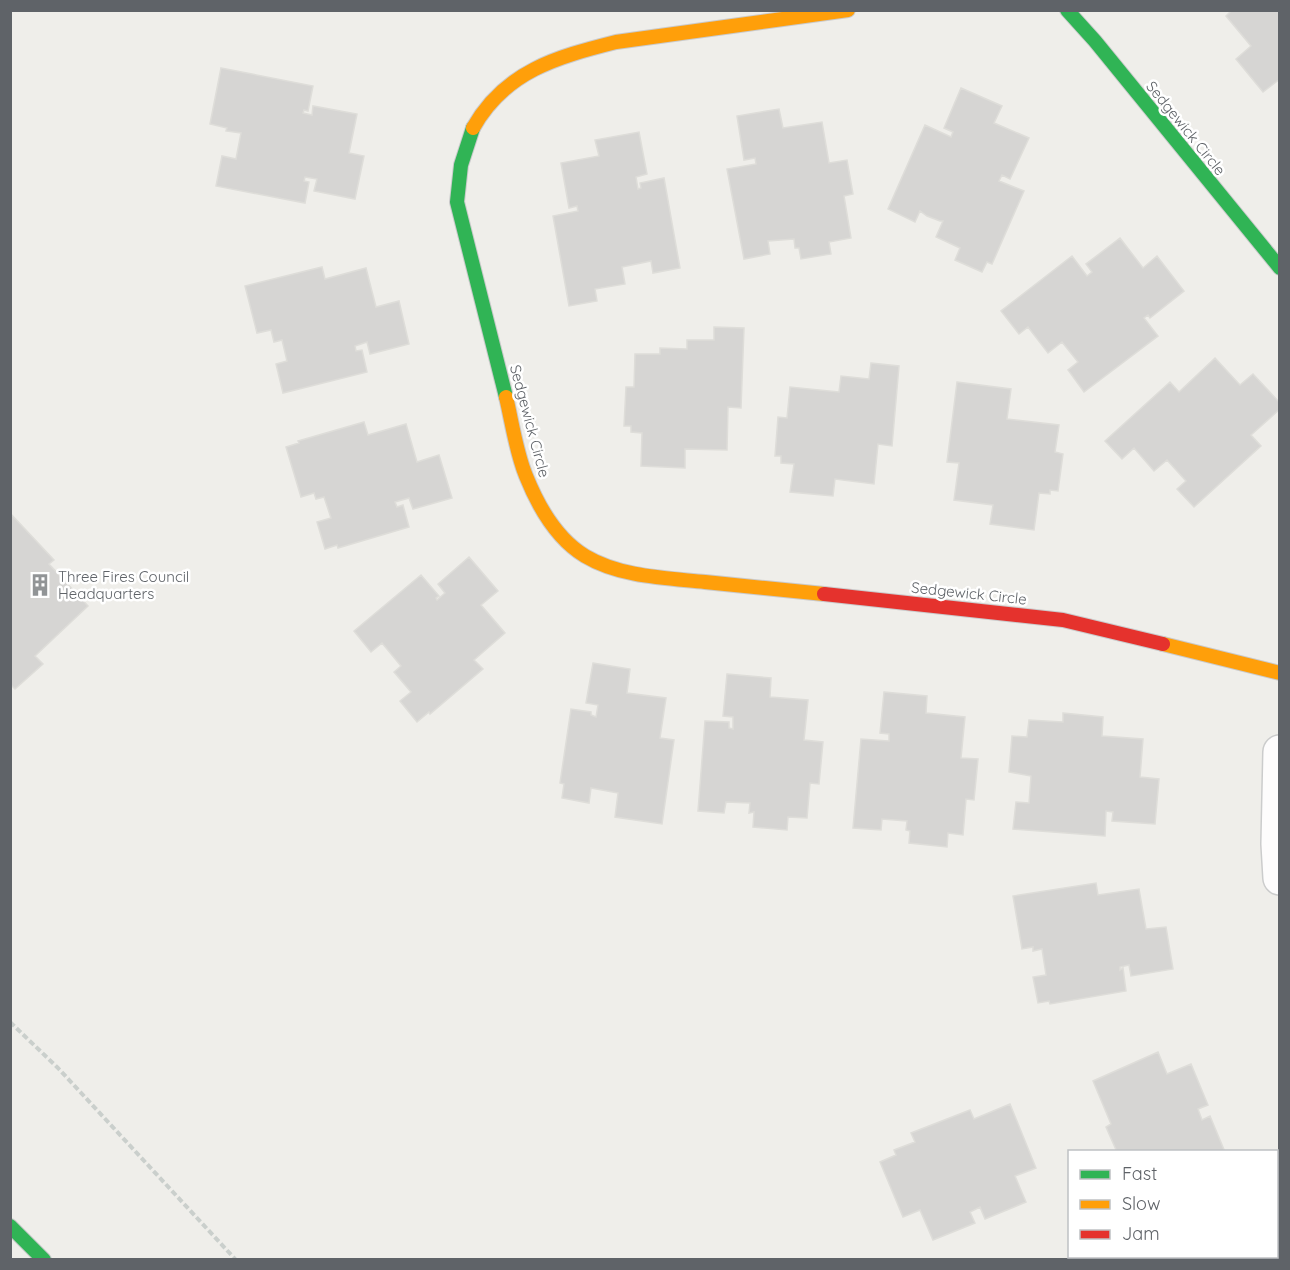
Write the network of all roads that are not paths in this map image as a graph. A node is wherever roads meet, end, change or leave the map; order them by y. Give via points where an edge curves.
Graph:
1 (848, 10) edge
2 (1067, 10) edge
3 (1280, 268) edge
4 (1280, 673) edge
5 (1280, 752) edge
6 (1280, 878) edge
7 (10, 1226) edge
8 (44, 1260) edge

1 - 4 street, Sedgewick Circle via 579,50 516,78 481,111 463,150 457,202 525,474 539,505 577,549 597,562 641,575 1063,621
2 - 3 street, Sedgewick Circle
5 - 6 street
7 - 8 street

